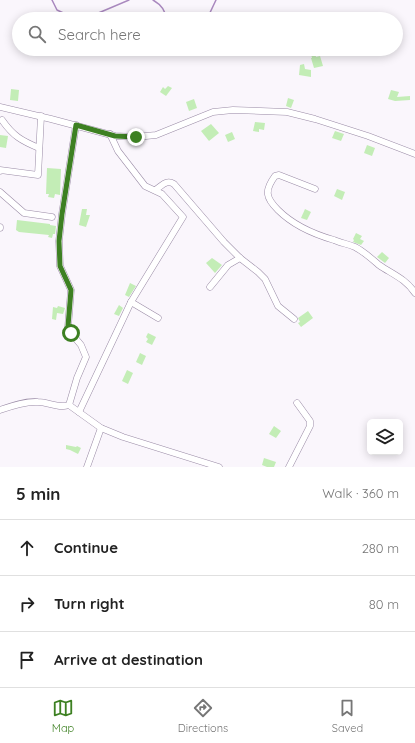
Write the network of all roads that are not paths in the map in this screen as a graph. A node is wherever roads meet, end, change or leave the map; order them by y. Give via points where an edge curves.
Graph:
1 (0, 107) edge
2 (42, 116) junction
3 (2, 120) dead end
4 (76, 125) junction
5 (110, 134) junction
6 (39, 148) junction
7 (415, 154) edge
8 (0, 171) edge
9 (315, 189) dead end
10 (155, 190) junction
11 (0, 192) edge
12 (52, 217) dead end
13 (240, 258) junction
14 (210, 287) dead end
15 (415, 293) edge
16 (131, 302) junction
17 (158, 318) dead end
18 (294, 319) dead end
19 (297, 403) dead end
20 (68, 405) junction
21 (0, 410) edge
22 (79, 412) junction
23 (101, 428) junction
24 (87, 467) edge
25 (217, 467) edge
26 (289, 467) edge

1 - 2 street
2 - 4 street
2 - 6 street
3 - 6 street via 13,135
4 - 5 street
4 - 20 street via 62,214 60,266 71,290 68,326 86,357
5 - 7 street via 136,137 156,135 213,112 287,112 315,118
5 - 10 street via 118,151 145,186
6 - 8 street via 38,175
9 - 15 street via 275,176 268,186 268,196 272,205 301,228 355,247 403,279
10 - 13 street via 166,182 174,184
10 - 16 street via 183,217
11 - 12 street via 24,213
13 - 14 street via 228,265
13 - 18 street via 265,279 278,306
16 - 17 street
16 - 22 street
19 - 26 street via 310,426
20 - 21 street via 61,407 35,402
20 - 22 street
22 - 23 street
23 - 24 street
23 - 25 street

